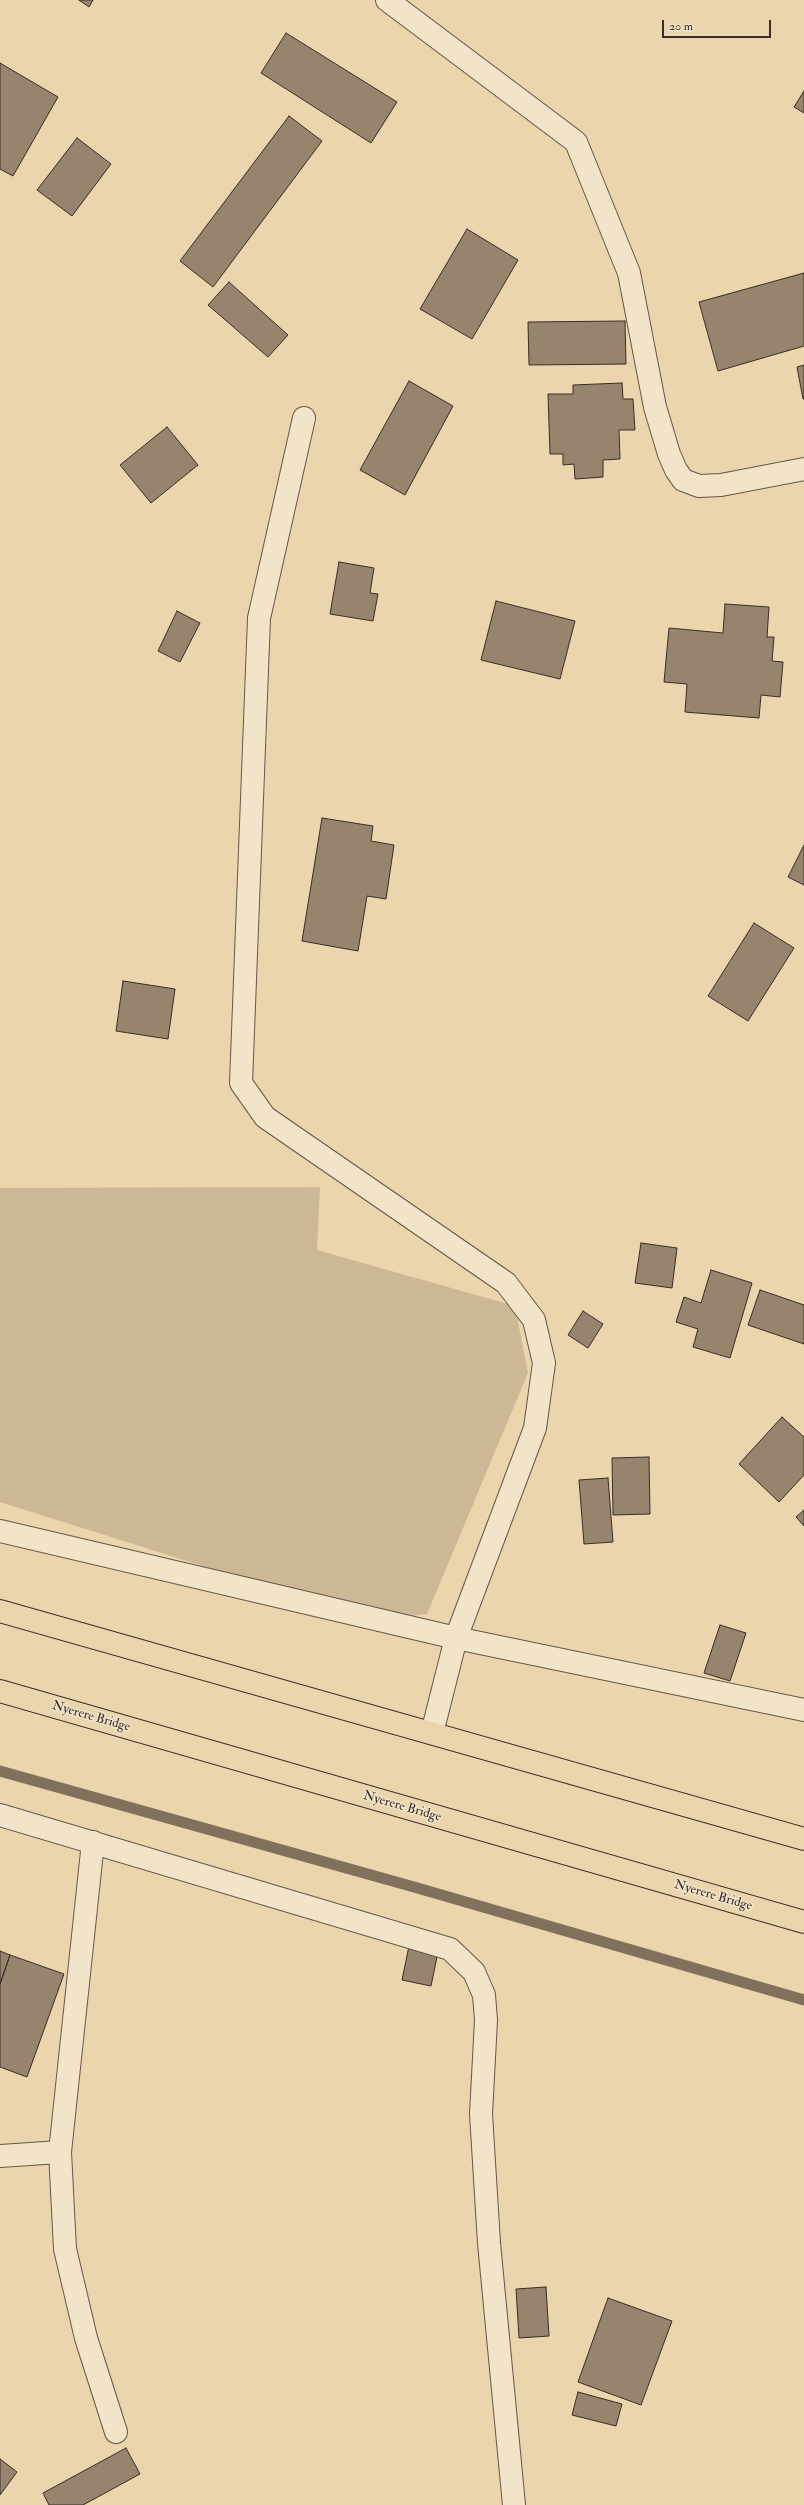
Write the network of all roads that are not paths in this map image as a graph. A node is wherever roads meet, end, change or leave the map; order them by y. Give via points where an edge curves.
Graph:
1 (387, 0) edge
2 (304, 418) dead end
3 (804, 469) edge
4 (0, 1531) edge
5 (0, 1611) edge
6 (456, 1638) junction
7 (0, 1691) edge
8 (804, 1710) edge
9 (432, 1733) junction
10 (0, 1815) edge
11 (804, 1839) edge
12 (93, 1842) junction
13 (804, 1922) edge
14 (60, 2152) junction
15 (0, 2156) edge
16 (116, 2432) dead end
17 (514, 2505) edge

1 - 3 street via 576,142 629,273 655,407 669,454 683,480 699,486 721,485
2 - 6 street via 259,618 241,1083 265,1117 506,1282 534,1320 544,1362 536,1428
4 - 6 street
5 - 9 main road
6 - 8 street
6 - 9 street
7 - 13 main road, Nyerere Bridge
9 - 11 main road
10 - 12 street
12 - 14 street
12 - 17 street via 450,1949 474,1972 484,1995 486,2020 481,2122 489,2244
14 - 15 street
14 - 16 street via 65,2249 86,2338

